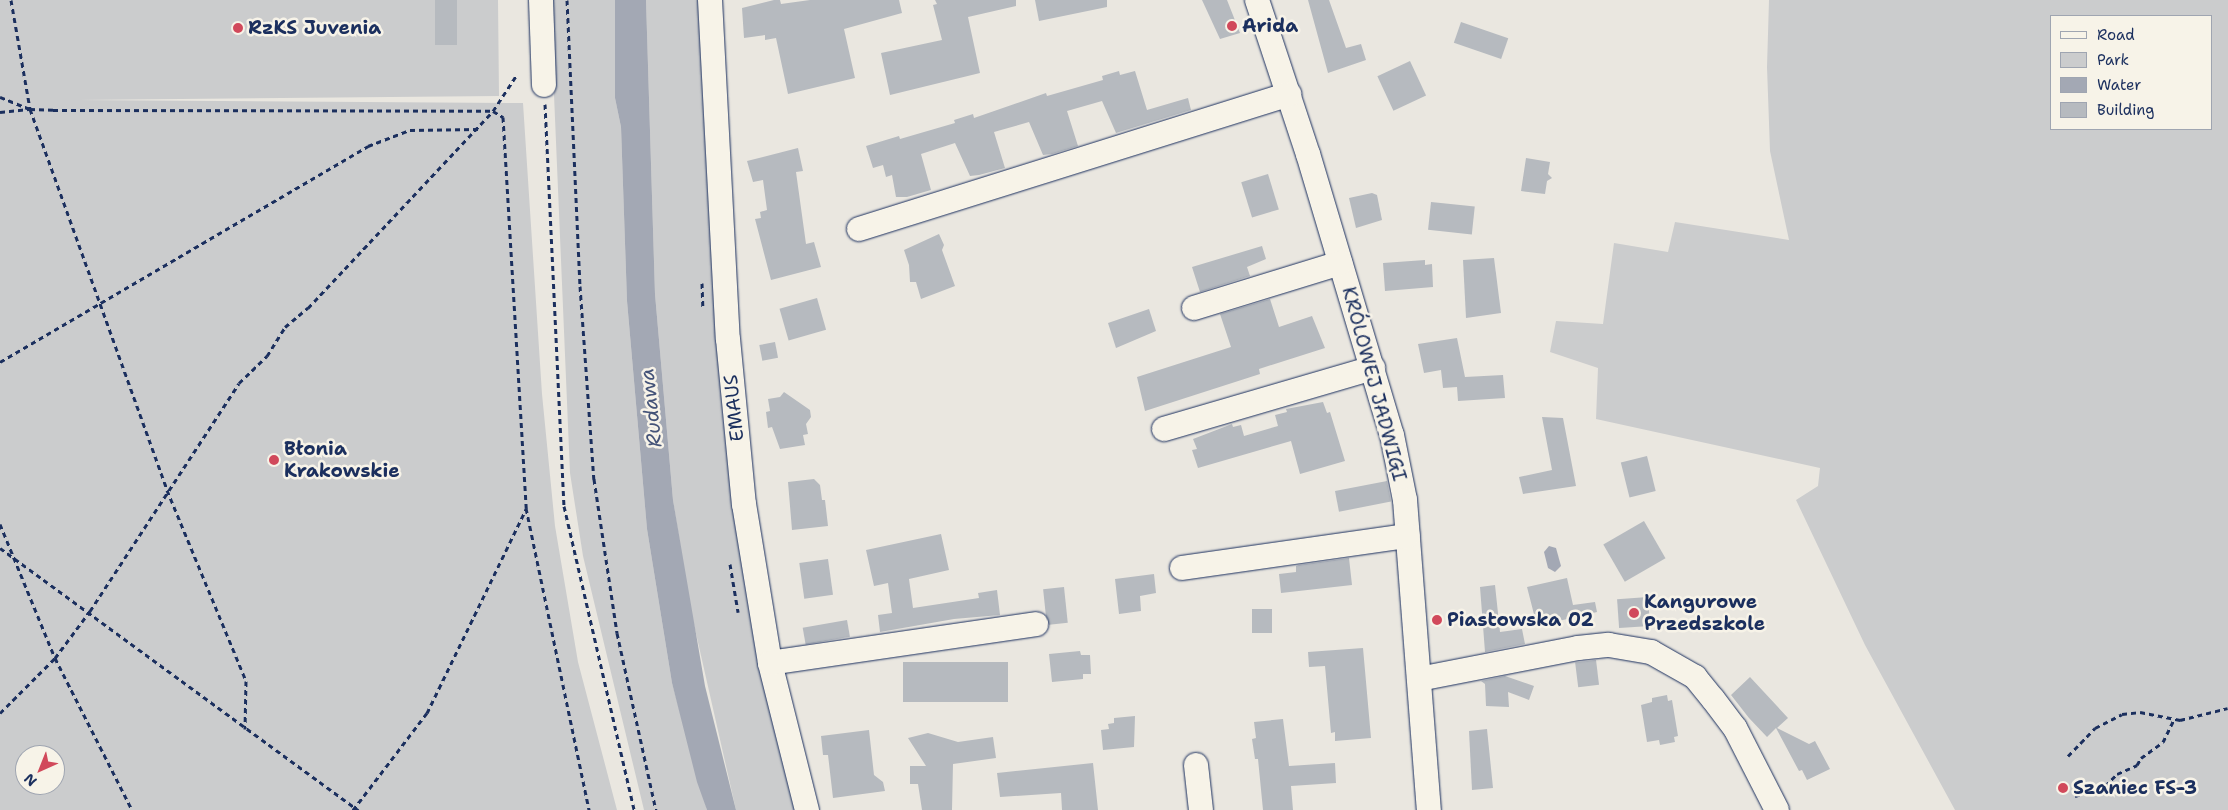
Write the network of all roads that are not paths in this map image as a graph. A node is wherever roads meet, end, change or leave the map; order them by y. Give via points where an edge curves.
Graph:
1 (541, 0) edge
2 (710, 0) edge
3 (1257, 0) edge
4 (544, 85) road end
5 (1290, 94) junction
6 (859, 229) dead end
7 (1340, 263) junction
8 (1194, 308) dead end
9 (1373, 368) junction
10 (1164, 429) dead end
11 (1408, 536) junction
12 (1182, 568) dead end
13 (1036, 624) dead end
14 (770, 663) junction
15 (1419, 679) junction
16 (1196, 764) dead end
17 (807, 810) edge
18 (1201, 810) edge
19 (1429, 810) edge
20 (1777, 810) edge

1 - 4 street
2 - 14 street, EMAUS via 732,390 744,504
3 - 5 street, KRÓLOWEJ JADWIGI
5 - 6 street
5 - 7 street, KRÓLOWEJ JADWIGI
7 - 8 street
7 - 9 street, KRÓLOWEJ JADWIGI
9 - 10 street
9 - 11 street, KRÓLOWEJ JADWIGI via 1394,443
11 - 12 street
11 - 15 street, KRÓLOWEJ JADWIGI
13 - 14 street
14 - 17 street, EMAUS
15 - 19 street, KRÓLOWEJ JADWIGI
15 - 20 street via 1578,648 1609,645 1651,652 1695,677 1713,699 1735,728
16 - 18 street

